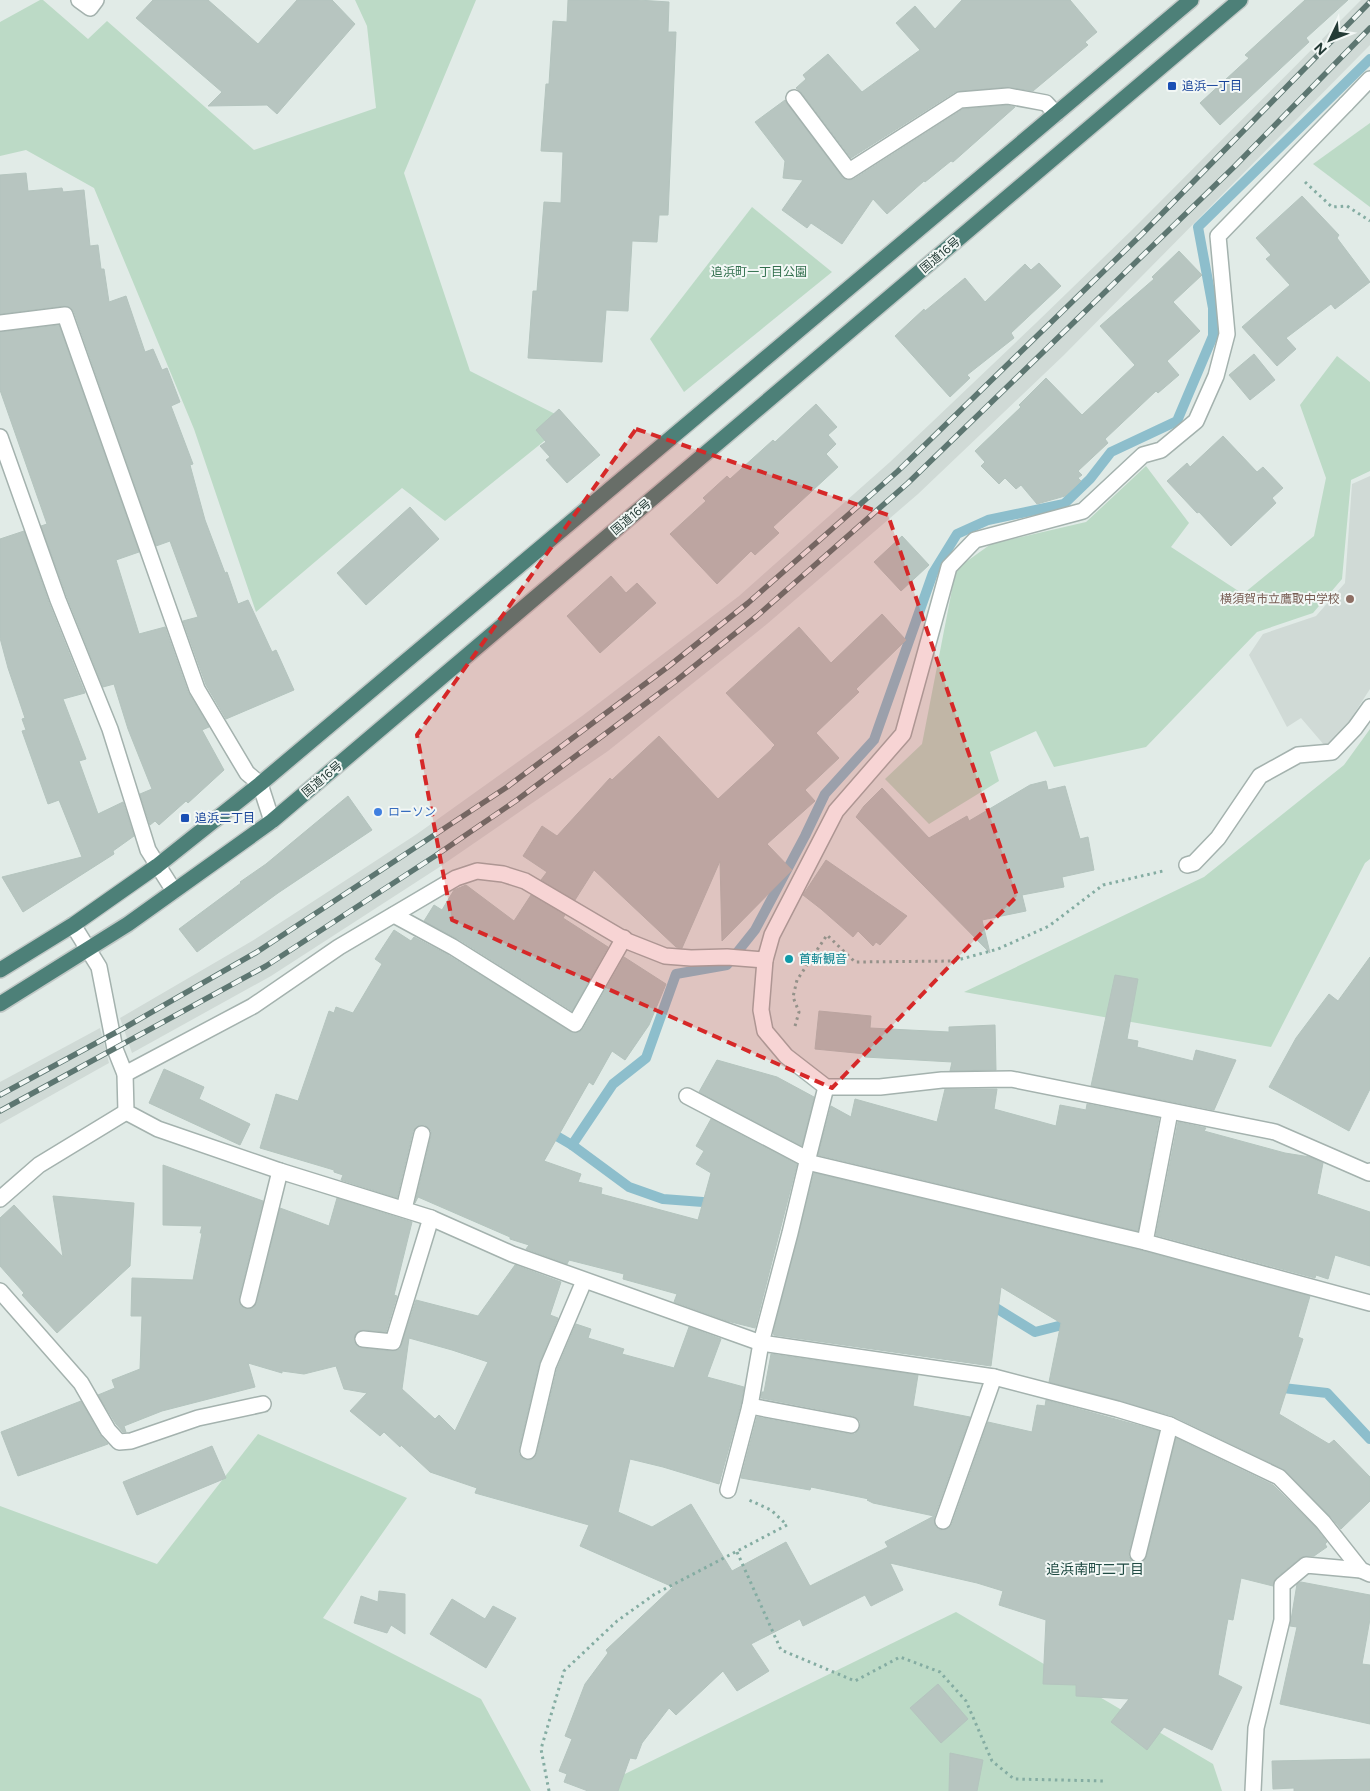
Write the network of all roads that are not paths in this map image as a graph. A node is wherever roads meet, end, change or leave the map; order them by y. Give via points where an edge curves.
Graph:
1 (79, 0) edge
2 (96, 0) edge
3 (1191, 0) edge
4 (1240, 0) edge
5 (1370, 79) edge
6 (794, 98) dead end
7 (1056, 114) junction
8 (0, 323) edge
9 (0, 438) edge
10 (1370, 707) edge
11 (260, 784) junction
12 (272, 821) junction
13 (1187, 865) road end
14 (157, 866) junction
15 (174, 891) junction
16 (394, 915) junction
17 (73, 925) junction
18 (624, 938) junction
19 (88, 950) junction
20 (765, 960) junction
21 (0, 970) edge
22 (0, 1004) edge
23 (125, 1074) junction
24 (826, 1087) junction
25 (687, 1096) dead end
26 (126, 1112) junction
27 (1170, 1112) junction
28 (422, 1134) dead end
29 (807, 1161) junction
30 (280, 1171) junction
31 (1370, 1171) edge
32 (0, 1199) edge
33 (404, 1209) junction
34 (431, 1218) junction
35 (1145, 1242) junction
36 (584, 1281) junction
37 (0, 1291) edge
38 (248, 1300) dead end
39 (1370, 1303) edge
40 (363, 1339) dead end
41 (761, 1343) junction
42 (994, 1377) junction
43 (263, 1404) dead end
44 (750, 1406) junction
45 (851, 1425) dead end
46 (1170, 1426) junction
47 (528, 1451) dead end
48 (728, 1490) road end
49 (943, 1521) dead end
50 (1138, 1554) dead end
51 (1366, 1572) edge
52 (1253, 1791) edge

1 - 2 street via 90,8
3 - 7 highway
4 - 12 highway, 国道16号
5 - 20 street via 1218,236 1227,334 1216,376 1196,421 1161,450 1143,455 1083,511 975,540 949,567 903,734 836,811 772,935
6 - 7 street via 849,171 960,100 1008,96 1046,103
7 - 11 highway
8 - 11 street via 65,315 197,689 247,773
9 - 14 street via 58,600 110,729 148,850
10 - 13 street via 1332,752 1298,755 1260,776 1218,838 1194,863
11 - 12 street
11 - 14 highway
12 - 15 highway, 国道16号
14 - 15 street
14 - 17 highway
15 - 19 highway, 国道16号
16 - 18 street via 456,878 477,870 525,881
16 - 18 street via 453,947 575,1024
16 - 23 street via 339,947 253,1006
17 - 19 street
17 - 21 highway
18 - 20 street via 665,956
19 - 22 highway, 国道16号
19 - 23 street via 99,967 115,1049
20 - 24 street via 761,1010 765,1031 786,1056
23 - 26 street
24 - 27 street via 880,1088 942,1080 1011,1079
24 - 29 street
25 - 29 street
26 - 30 street via 158,1129
26 - 32 street via 39,1165
27 - 31 street via 1275,1132
27 - 35 street
28 - 33 street
29 - 35 street
29 - 41 street
30 - 33 street
30 - 38 street
33 - 34 street
34 - 36 street
34 - 40 street via 393,1342
35 - 39 street
36 - 41 street
36 - 47 street via 548,1366
37 - 43 street via 81,1383 108,1430 119,1442 131,1441 198,1418
41 - 42 street
41 - 44 street
42 - 46 street
42 - 49 street
44 - 45 street
44 - 48 street
46 - 50 street
46 - 51 street via 1279,1477
51 - 52 street via 1306,1565 1282,1585 1282,1620 1256,1728

